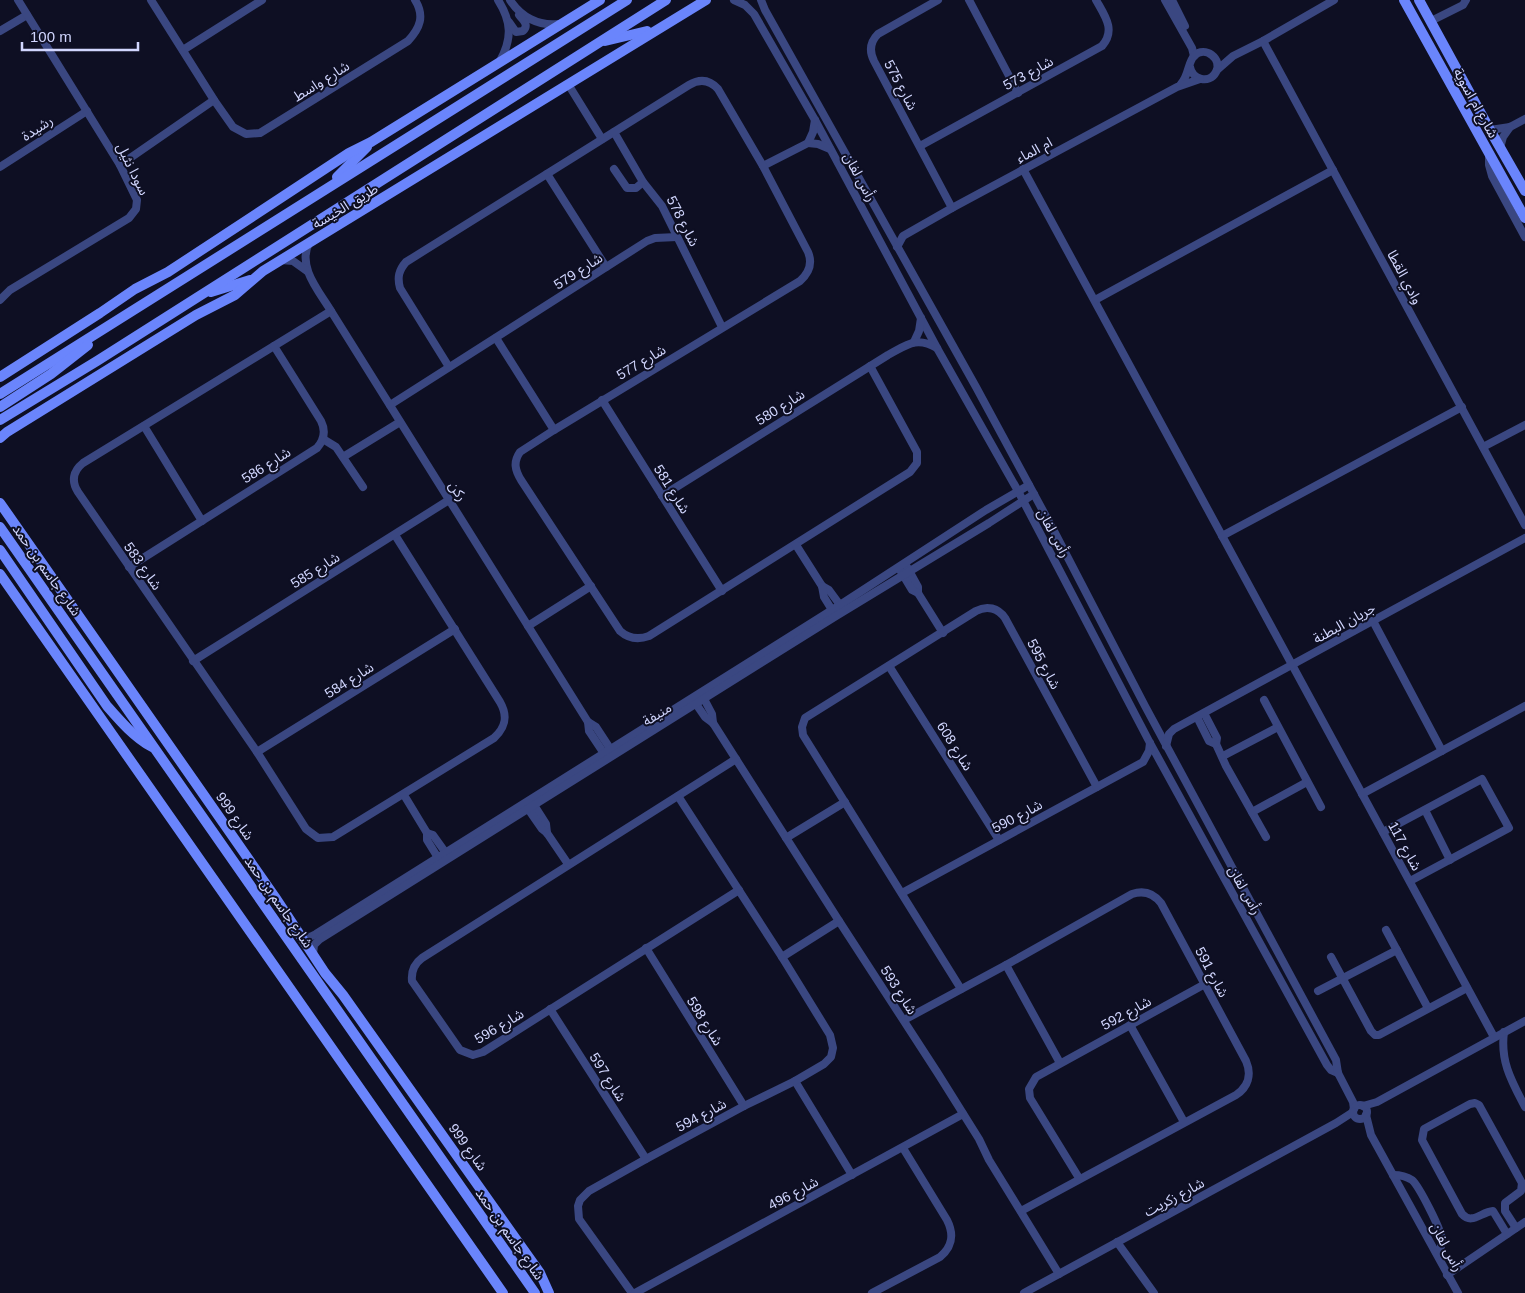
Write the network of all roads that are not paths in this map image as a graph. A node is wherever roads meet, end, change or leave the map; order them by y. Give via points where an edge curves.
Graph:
1 (18, 0) edge
2 (151, 0) edge
3 (262, 0) edge
4 (415, 0) edge
5 (498, 0) edge
6 (600, 0) edge
7 (627, 0) edge
8 (666, 0) edge
9 (707, 0) edge
10 (734, 0) edge
11 (761, 0) edge
12 (938, 0) edge
13 (969, 0) edge
14 (1096, 0) edge
15 (1165, 0) edge
16 (1172, 0) edge
17 (1334, 0) edge
18 (1404, 0) edge
19 (1419, 0) edge
20 (1466, 0) edge
21 (745, 2) edge
22 (512, 3) edge
23 (505, 13) junction
24 (27, 14) junction
25 (1433, 23) junction
26 (563, 24) junction
27 (657, 29) junction
28 (0, 31) edge
29 (1263, 41) junction
30 (597, 43) junction
31 (183, 50) junction
32 (1203, 52) junction
33 (1194, 56) junction
34 (1214, 56) junction
35 (1233, 56) junction
36 (499, 64) junction
37 (1190, 67) junction
38 (1217, 70) junction
39 (1200, 79) junction
40 (568, 84) junction
41 (1177, 88) junction
42 (1018, 93) junction
43 (214, 100) junction
44 (87, 111) junction
45 (1525, 119) edge
46 (815, 120) junction
47 (1510, 127) junction
48 (1490, 130) junction
49 (614, 132) junction
50 (602, 139) junction
51 (371, 142) junction
52 (808, 142) junction
53 (920, 146) junction
54 (1500, 148) junction
55 (831, 150) junction
56 (1489, 153) junction
57 (120, 165) junction
58 (763, 166) junction
59 (0, 167) edge
60 (614, 169) dead end
61 (1024, 169) junction
62 (1333, 170) junction
63 (547, 174) junction
64 (643, 182) junction
65 (328, 188) junction
66 (361, 192) junction
67 (1525, 192) edge
68 (952, 208) junction
69 (1525, 218) edge
70 (345, 222) junction
71 (889, 232) junction
72 (903, 236) junction
73 (677, 237) junction
74 (1525, 237) edge
75 (310, 243) junction
76 (897, 247) junction
77 (280, 260) junction
78 (606, 268) junction
79 (309, 273) junction
80 (251, 280) junction
81 (196, 297) junction
82 (0, 300) edge
83 (1095, 300) junction
84 (331, 311) junction
85 (921, 317) junction
86 (109, 326) junction
87 (722, 327) junction
88 (496, 338) junction
89 (914, 342) junction
90 (274, 346) junction
91 (937, 348) junction
92 (870, 366) junction
93 (449, 367) junction
94 (0, 377) edge
95 (19, 382) junction
96 (0, 388) edge
97 (0, 394) edge
98 (602, 400) junction
99 (390, 405) junction
100 (1462, 407) junction
101 (3, 414) edge
102 (400, 422) junction
103 (0, 425) edge
104 (1525, 425) edge
105 (144, 426) junction
106 (554, 430) junction
107 (0, 438) edge
108 (323, 439) junction
109 (1484, 447) junction
110 (344, 457) junction
111 (1029, 485) junction
112 (364, 487) dead end
113 (1018, 491) junction
114 (1034, 494) junction
115 (662, 496) junction
116 (449, 500) junction
117 (1022, 500) junction
118 (0, 503) edge
119 (202, 521) junction
120 (1525, 525) edge
121 (0, 527) edge
122 (395, 535) junction
123 (1222, 536) junction
124 (1525, 538) edge
125 (796, 545) junction
126 (0, 550) edge
127 (129, 567) junction
128 (904, 569) junction
129 (0, 574) edge
130 (591, 586) junction
131 (822, 586) junction
132 (722, 591) junction
133 (840, 605) junction
134 (832, 610) junction
135 (63, 619) junction
136 (1372, 621) junction
137 (528, 626) junction
138 (454, 628) junction
139 (943, 633) junction
140 (94, 638) junction
141 (194, 661) junction
142 (889, 666) junction
143 (1293, 666) junction
144 (702, 696) junction
145 (1264, 700) dead end
146 (694, 701) junction
147 (1144, 706) junction
148 (1525, 706) edge
149 (1134, 712) junction
150 (1201, 715) junction
151 (713, 723) junction
152 (1278, 727) junction
153 (1157, 728) junction
154 (1174, 729) junction
155 (1150, 743) junction
156 (1166, 746) junction
157 (155, 749) junction
158 (1442, 751) junction
159 (257, 752) junction
160 (609, 754) junction
161 (1223, 756) junction
162 (736, 759) junction
163 (1143, 762) junction
164 (1165, 768) junction
165 (1308, 782) junction
166 (1097, 787) junction
167 (1362, 794) junction
168 (404, 795) junction
169 (678, 796) junction
170 (845, 802) junction
171 (529, 803) junction
172 (1321, 807) dead end
173 (1425, 810) junction
174 (1252, 812) junction
175 (1383, 832) junction
176 (1266, 837) dead end
177 (786, 838) junction
178 (999, 840) junction
179 (443, 857) junction
180 (1450, 860) junction
181 (568, 864) junction
182 (1410, 882) junction
183 (739, 890) junction
184 (254, 891) junction
185 (902, 893) junction
186 (275, 897) junction
187 (839, 921) junction
188 (1386, 930) dead end
189 (301, 936) junction
190 (646, 948) junction
191 (1397, 950) junction
192 (312, 954) junction
193 (782, 957) junction
194 (1332, 957) dead end
195 (1006, 965) junction
196 (1343, 978) junction
197 (1205, 984) junction
198 (1467, 988) junction
199 (961, 989) junction
200 (1318, 991) dead end
201 (350, 1006) junction
202 (1428, 1008) junction
203 (550, 1009) junction
204 (904, 1020) junction
205 (1525, 1021) edge
206 (1130, 1025) junction
207 (350, 1028) junction
208 (1504, 1032) junction
209 (1494, 1038) junction
210 (1060, 1063) junction
211 (1338, 1072) junction
212 (795, 1081) junction
213 (1525, 1105) edge
214 (744, 1106) junction
215 (1359, 1112) junction
216 (963, 1114) junction
217 (1184, 1122) junction
218 (903, 1148) junction
219 (646, 1159) junction
220 (852, 1175) junction
221 (1393, 1175) junction
222 (1080, 1178) junction
223 (1021, 1211) junction
224 (1525, 1222) edge
225 (1516, 1228) junction
226 (1507, 1234) junction
227 (1117, 1242) junction
228 (1436, 1254) junction
229 (1060, 1274) junction
230 (1447, 1275) junction
231 (503, 1293) edge
232 (535, 1293) edge
233 (549, 1293) edge
234 (634, 1293) edge
235 (872, 1293) edge
236 (1024, 1293) edge
237 (1154, 1293) edge
238 (1458, 1293) edge

1 - 24 street, سودا نثيل
2 - 31 street, شارع واسط
3 - 31 street
4 - 43 street, شارع واسط via 420,22 408,41 260,133 238,132
5 - 23 street
6 - 26 main road
7 - 65 main road, طريق الخيسة
8 - 30 main road, طريق الخيسة
9 - 27 main road, طريق الخيسة
10 - 21 street, رأس لفان
11 - 71 street, رأس لفان
12 - 53 street, شارع 575 via 878,34 870,52
13 - 42 street
14 - 42 street, شارع 573 via 1110,29 1106,41 1096,50
15 - 33 street
16 - 32 street via 1193,42
17 - 29 street
18 - 56 main road, شارع ام اسوية
19 - 25 main road, شارع ام اسوية
20 - 25 street via 1448,16
21 - 46 street, رأس لفان via 762,25
22 - 23 street via 525,23 522,31 513,30
22 - 26 street via 522,15 534,22
23 - 36 street via 509,40
24 - 28 street
24 - 44 street, سودا نثيل
25 - 48 main road, شارع ام اسوية
26 - 36 main road
27 - 30 main road
27 - 40 main road, طريق الخيسة
29 - 35 street
29 - 62 street, وادي القطا
30 - 66 main road, طريق الخيسة
31 - 43 street, شارع واسط
32 - 33 street
32 - 34 street
33 - 37 street
34 - 35 street
34 - 38 street
35 - 38 street
36 - 51 main road
37 - 39 street
37 - 41 street
38 - 39 street via 1212,77
39 - 41 street, ام الماء
40 - 50 street
40 - 70 main road, طريق الخيسة
41 - 61 street, ام الماء
42 - 53 street, شارع 573
43 - 57 street
44 - 57 street, سودا نثيل
44 - 59 street, رشيدة
45 - 47 street
46 - 52 street via 814,132
46 - 55 street, رأس لفان
47 - 48 street
47 - 54 street
48 - 54 main road, شارع ام اسوية
49 - 50 street, شارع 577
49 - 58 street, شارع 577 via 688,85 708,81 718,89
49 - 64 street, شارع 578
50 - 63 street, شارع 577
51 - 65 main road
51 - 94 main road via 349,153 168,272 134,288 100,314
52 - 55 street
52 - 58 street
53 - 68 street, شارع 575
54 - 67 main road, شارع ام اسوية
55 - 85 street, رأس لفان
56 - 69 main road, شارع ام اسوية
56 - 74 street via 1492,176
57 - 82 street, سودا نثيل via 136,196 137,206 133,215 10,290
58 - 87 street, شارع 577 via 810,256 810,267 800,281
60 - 64 street via 627,188 636,188
61 - 68 street, ام الماء
61 - 83 street, شارع 117
62 - 83 street
62 - 100 street, وادي القطا
63 - 78 street
63 - 93 street, شارع 577 via 401,268 400,288
64 - 73 street, شارع 578 via 662,206
65 - 86 main road, طريق الخيسة
66 - 70 main road
66 - 81 main road, طريق الخيسة
68 - 72 street, ام الماء
70 - 75 main road, طريق الخيسة
71 - 72 street
71 - 76 street, رأس لفان
72 - 76 street
73 - 78 street, شارع 579 via 651,240
73 - 87 street, شارع 578
75 - 77 main road, طريق الخيسة
75 - 79 street, ركن via 305,261
76 - 111 street, رأس لفان
77 - 79 street, ركن via 293,261
77 - 80 main road, طريق الخيسة
78 - 88 street, شارع 579
79 - 84 street, ركن
80 - 81 main road
80 - 107 main road, طريق الخيسة via 234,295 196,315
81 - 101 main road, طريق الخيسة via 97,361
83 - 123 street, شارع 117
84 - 90 street, شارع 583
84 - 99 street, ركن
85 - 89 street
85 - 91 street, رأس لفان
86 - 95 main road, طريق الخيسة
86 - 101 main road
87 - 98 street, شارع 577
88 - 93 street, شارع 579
88 - 106 street
89 - 91 street via 924,342
89 - 92 street, شارع 580
90 - 105 street, شارع 583
90 - 108 street via 322,422
91 - 113 street, رأس لفان
92 - 115 street, شارع 580
92 - 125 street, شارع 577 via 917,452 917,463 906,476
93 - 99 street, شارع 579
95 - 96 main road
95 - 97 main road, طريق الخيسة
98 - 106 street, شارع 577
98 - 115 street, شارع 581
99 - 102 street, ركن
100 - 109 street, وادي القطا
100 - 123 street
101 - 103 main road
102 - 110 street
102 - 116 street, ركن
104 - 109 street
105 - 119 street
105 - 127 street, شارع 583 via 79,466 73,482
106 - 130 street, شارع 577 via 520,452 516,457 516,469
108 - 110 street via 333,444
108 - 119 street, شارع 586 via 317,448
109 - 120 street, وادي القطا
110 - 112 street
111 - 113 street, منيفة
111 - 114 street, رأس لفان
113 - 117 street, رأس لفان
113 - 128 street, منيفة
114 - 117 street, منيفة
114 - 147 street, رأس لفان
115 - 132 street, شارع 581
116 - 122 street, شارع 585
116 - 137 street, ركن
117 - 128 street, منيفة via 989,523
117 - 149 street, رأس لفان
118 - 140 main road, شارع 999
119 - 127 street, شارع 586
121 - 135 main road, شارع جاسم بن حمد
122 - 138 street, شارع 583
122 - 141 street, شارع 585
123 - 143 street, شارع 117
124 - 136 street, جريان البطنة
125 - 131 street
125 - 132 street, شارع 577
126 - 157 main road via 108,706 134,735
127 - 141 street, شارع 583
128 - 133 street, منيفة
128 - 139 street via 918,587 918,594
128 - 144 street, منيفة
129 - 231 main road
130 - 132 street, شارع 577 via 620,631 637,639 649,636
130 - 137 street
131 - 133 street
131 - 134 street via 824,598
133 - 134 street, منيفة
134 - 144 street, منيفة
135 - 140 main road
135 - 157 main road, شارع جاسم بن حمد
136 - 143 street, جريان البطنة
136 - 158 street
137 - 160 street, ركن via 588,722 596,728
138 - 159 street, شارع 584
138 - 168 street, شارع 583 via 503,707 505,724 494,738
139 - 142 street, شارع 595
139 - 166 street, شارع 595 via 983,608 1002,614
140 - 186 main road, شارع 999
141 - 159 street, شارع 583
142 - 170 street, شارع 595 via 812,713 803,722 804,735
142 - 178 street, شارع 608
143 - 150 street, جريان البطنة
143 - 167 street, شارع 117
144 - 146 street, منيفة
144 - 151 street, شارع 593
145 - 152 street
146 - 151 street, شارع 593
146 - 160 street, منيفة
147 - 149 street
147 - 153 street, رأس لفان
148 - 158 street
149 - 155 street, رأس لفان
150 - 154 street, جريان البطنة
150 - 161 street via 1210,740
151 - 162 street, شارع 593
152 - 161 street
152 - 165 street
153 - 154 street
153 - 156 street, رأس لفان
154 - 156 street
155 - 163 street
155 - 164 street, رأس لفان
156 - 211 street, رأس لفان via 1336,1060
157 - 184 main road, شارع جاسم بن حمد
158 - 167 street
159 - 168 street, شارع 583 via 306,829 318,838 333,837
160 - 171 street, منيفة
161 - 174 street
162 - 169 street, شارع 596
162 - 177 street, شارع 593
163 - 164 street via 1155,762
163 - 166 street, شارع 590
164 - 211 street, رأس لفان via 1329,1068
165 - 172 street
165 - 174 street
166 - 178 street, شارع 590
167 - 175 street, شارع 117
168 - 179 street via 426,832 433,836
169 - 181 street, شارع 596
169 - 183 street, شارع 594
170 - 177 street
170 - 185 street, شارع 595
171 - 179 street, منيفة
171 - 181 street via 546,824 547,833
173 - 175 street
173 - 180 street
173 - 180 street via 1482,779 1509,828
174 - 176 street
175 - 182 street, شارع 117
177 - 187 street, شارع 593
178 - 185 street, شارع 590
179 - 189 street, منيفة via 313,936
179 - 192 street, منيفة via 320,939
180 - 182 street
181 - 203 street, شارع 596 via 422,958 412,970 414,986 460,1050 468,1054 483,1052
182 - 198 street, شارع 117
183 - 190 street, شارع 596
183 - 193 street, شارع 594
184 - 186 main road
184 - 207 main road, شارع جاسم بن حمد
185 - 199 street, شارع 595
186 - 189 main road, شارع 999
187 - 193 street
187 - 204 street, شارع 593
188 - 191 street
189 - 192 main road, شارع 999
190 - 203 street, شارع 596
190 - 214 street, شارع 598
191 - 196 street
191 - 202 street
192 - 201 main road, شارع 999
193 - 212 street, شارع 594 via 833,1043 828,1061
194 - 196 street
195 - 197 street, شارع 591 via 1128,896 1143,892 1161,903
195 - 199 street, شارع 591
195 - 210 street
196 - 200 street
196 - 202 street via 1375,1035
197 - 206 street, شارع 592
197 - 217 street, شارع 591 via 1250,1074 1241,1091
198 - 202 street
198 - 209 street, شارع 117
199 - 204 street, شارع 591
201 - 207 main road
201 - 233 main road, شارع 999 via 540,1273
203 - 219 street, شارع 597
204 - 216 street, شارع 593
205 - 208 street, شارع زكريت
206 - 210 street, شارع 592
206 - 217 street
207 - 232 main road, شارع جاسم بن حمد
208 - 209 street, شارع زكريت
208 - 213 street via 1508,1072
209 - 215 street, شارع زكريت
210 - 222 street, شارع 592 via 1036,1077 1030,1085 1029,1094
211 - 215 street, رأس لفان
212 - 214 street, شارع 594
212 - 220 street
214 - 219 street, شارع 594
215 - 221 street, رأس لفان
215 - 227 street, شارع زكريت
216 - 218 street, شارع 496
216 - 223 street, شارع 593
217 - 222 street, شارع 591
218 - 220 street, شارع 496
218 - 235 street via 947,1220 951,1241 940,1257
219 - 234 street, شارع 594 via 589,1191 578,1206 582,1224
220 - 234 street, شارع 496
221 - 228 street, رأس لفان
221 - 228 street via 1408,1178 1419,1190 1441,1234 1442,1244
222 - 223 street, شارع 591
223 - 229 street, شارع 593
224 - 225 street
225 - 226 street
225 - 226 street via 1505,1212 1505,1203 1521,1191 1522,1183 1479,1105 1470,1104 1424,1129 1422,1140 1462,1214 1473,1219 1493,1211
226 - 230 street
227 - 229 street, شارع زكريت
227 - 237 street
228 - 230 street, رأس لفان
229 - 236 street, شارع زكريت
230 - 238 street, رأس لفان

